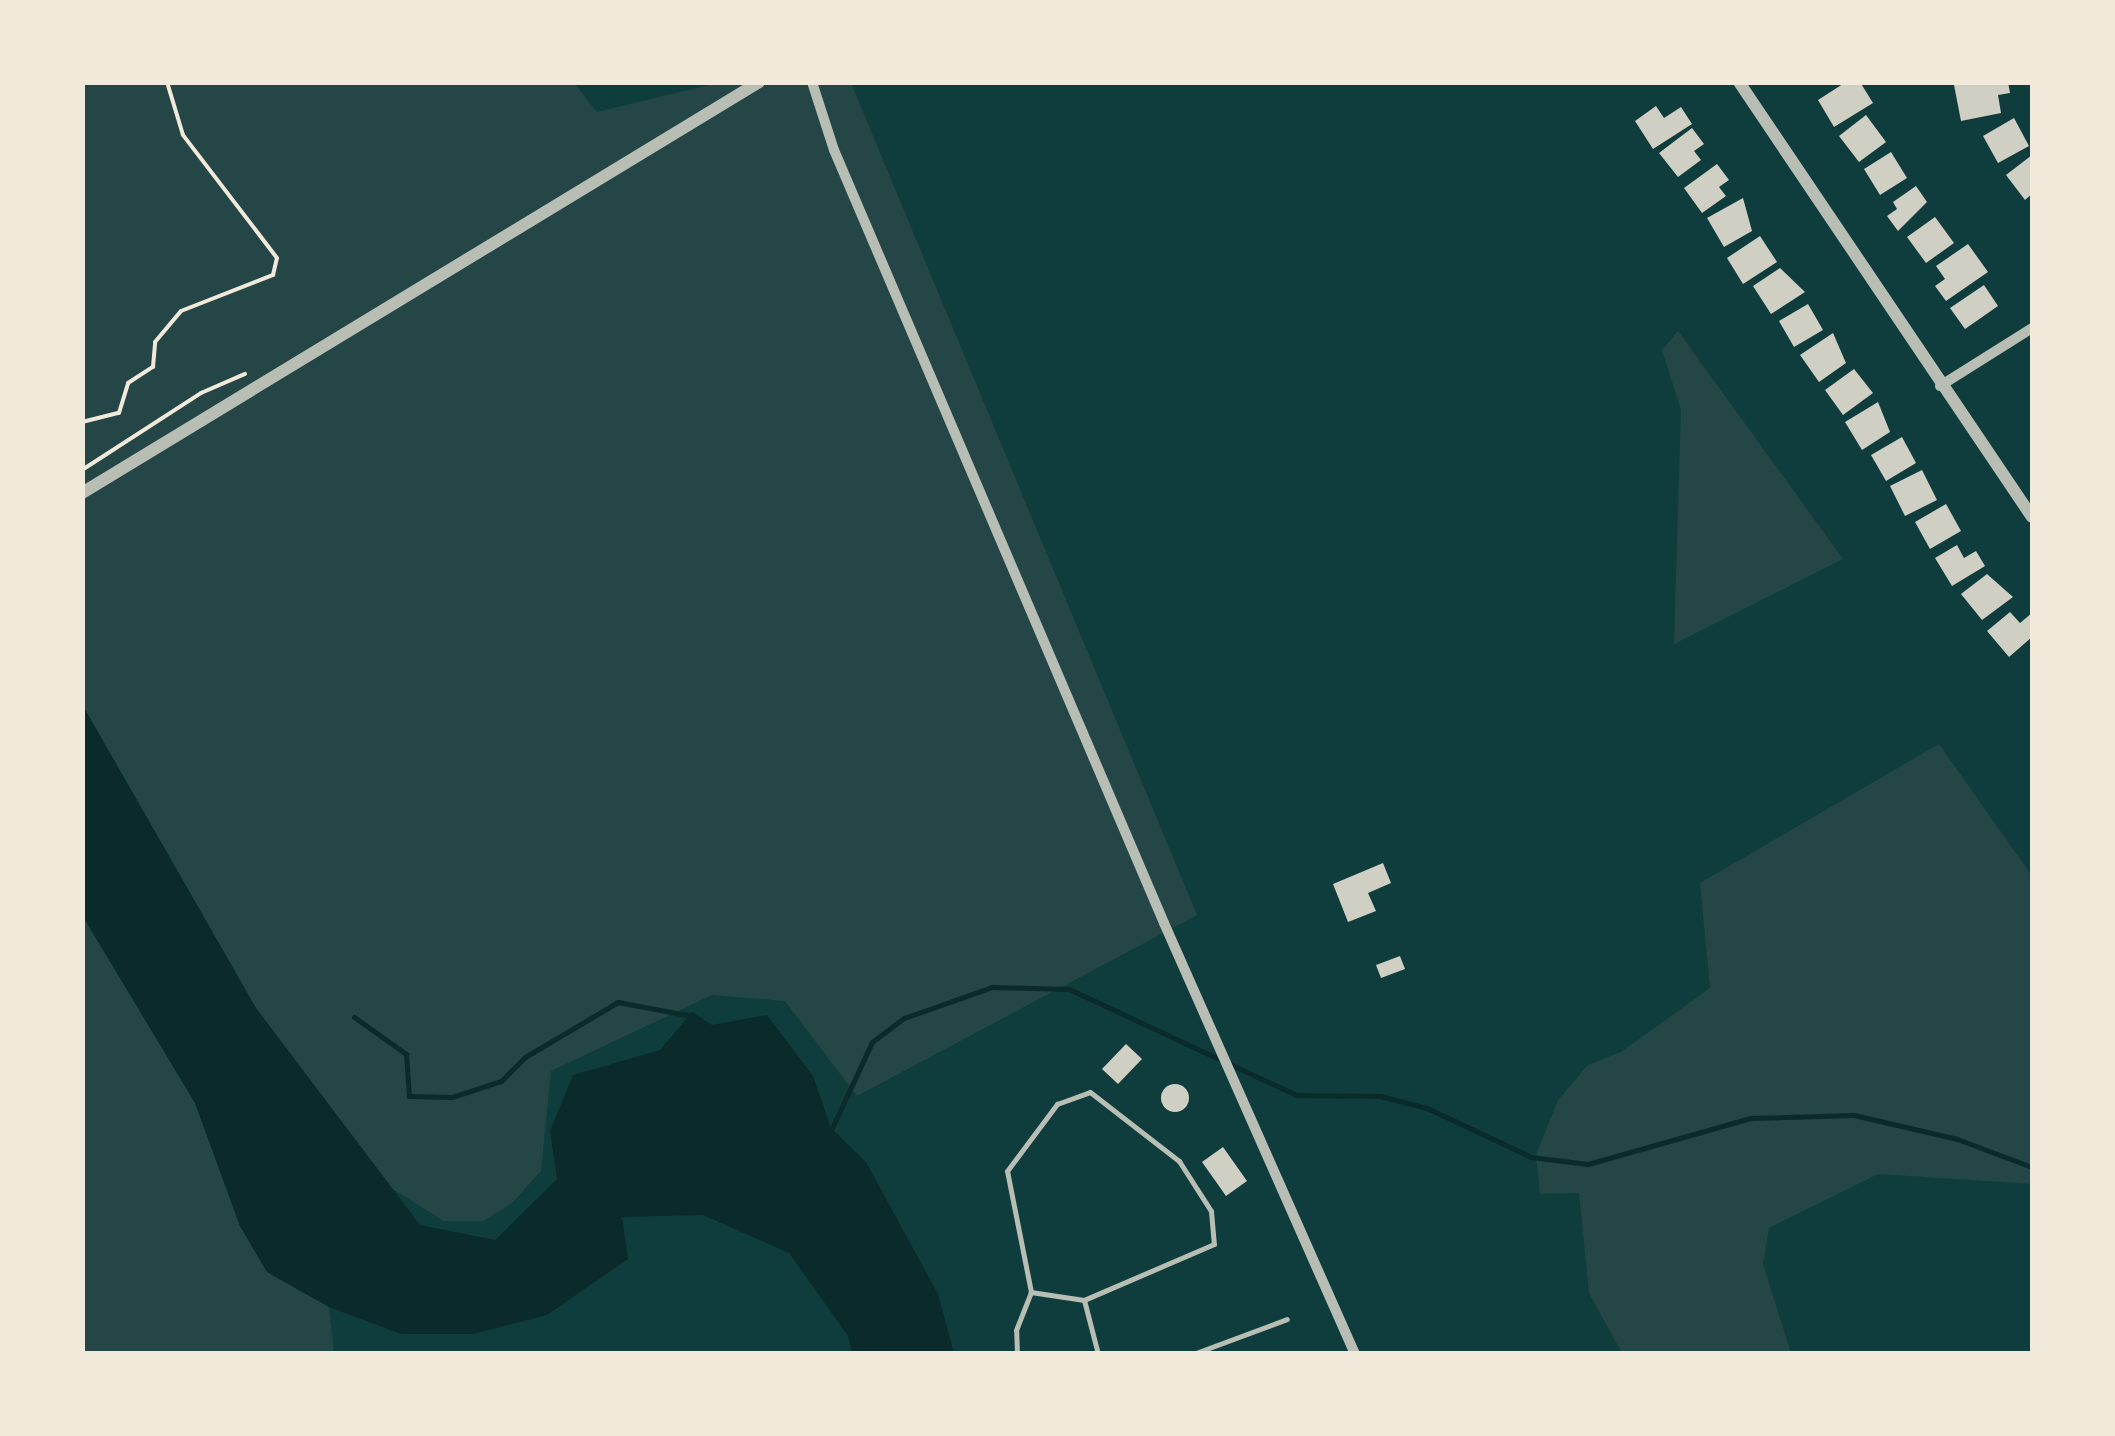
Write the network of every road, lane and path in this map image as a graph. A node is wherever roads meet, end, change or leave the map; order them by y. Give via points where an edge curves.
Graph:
1 (167, 82) edge
2 (759, 82) edge
3 (812, 82) edge
4 (1739, 82) edge
5 (2032, 328) edge
6 (1939, 387) junction
7 (82, 422) edge
8 (82, 493) edge
9 (2032, 517) edge
10 (1031, 1292) junction
11 (1084, 1300) junction
12 (1287, 1319) dead end
13 (1017, 1354) edge
14 (1098, 1354) edge
15 (1193, 1354) edge
16 (1356, 1354) edge

1 - 7 path via 183,135 277,258 274,275 181,311 155,342 153,367 128,382 118,413
2 - 8 street
3 - 16 street via 842,168
4 - 6 street
5 - 6 street
6 - 9 street
10 - 11 lane
10 - 11 lane via 1008,1171 1031,1132 1081,1091 1109,1104 1179,1162 1203,1195 1216,1232 1204,1254
10 - 13 lane via 1016,1330
11 - 14 lane
12 - 15 lane

